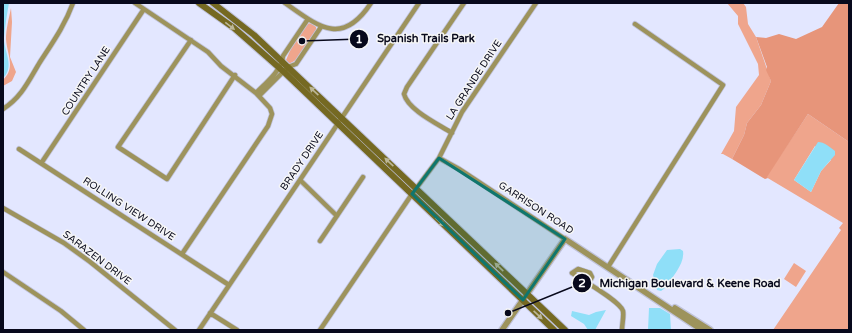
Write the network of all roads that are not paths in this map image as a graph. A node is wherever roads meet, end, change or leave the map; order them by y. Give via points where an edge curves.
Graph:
1 (73, 3) edge
2 (135, 3) edge
3 (199, 3) edge
4 (213, 3) edge
5 (285, 3) edge
6 (371, 3) edge
7 (419, 3) edge
8 (464, 3) edge
9 (536, 3) edge
10 (144, 9) junction
11 (308, 19) junction
12 (636, 24) dead end
13 (321, 28) junction
14 (191, 40) junction
15 (282, 62) junction
16 (278, 67) junction
17 (288, 67) junction
18 (284, 72) junction
19 (234, 75) junction
20 (258, 95) junction
21 (3, 109) edge
22 (342, 118) junction
23 (338, 124) junction
24 (452, 133) junction
25 (19, 149) dead end
26 (439, 158) junction
27 (42, 162) junction
28 (363, 178) dead end
29 (300, 180) junction
30 (417, 189) junction
31 (412, 194) junction
32 (3, 208) edge
33 (338, 216) junction
34 (565, 239) junction
35 (320, 241) dead end
36 (182, 254) junction
37 (608, 267) junction
38 (3, 272) edge
39 (588, 284) dead end
40 (229, 285) junction
41 (527, 294) junction
42 (523, 300) junction
43 (210, 313) junction
44 (682, 314) junction
45 (84, 330) edge
46 (175, 330) edge
47 (199, 330) edge
48 (237, 330) edge
49 (320, 330) edge
50 (502, 330) edge
51 (554, 330) edge
52 (565, 330) edge
53 (622, 330) edge
54 (702, 330) edge
55 (710, 330) edge

1 - 21 street via 60,32 29,83 20,95
2 - 10 street
3 -> 16 main road via 234,28
4 - 15 main road via 254,35
5 - 11 street
6 - 13 street via 354,23 339,29
7 - 22 street, BRADY DRIVE
8 - 24 street via 404,94 408,103 416,110
9 - 24 street, LA GRANDE DRIVE via 462,112
10 - 14 street
10 - 27 street, COUNTRY LANE
11 - 13 street
11 - 15 street via 283,56
12 - 37 street via 723,85
13 - 17 street via 296,64
14 - 19 street
14 - 19 street via 118,147 167,179
15 - 16 street
15 - 17 main road
16 - 18 main road
16 - 20 street
17 - 18 street
22 -> 17 main road
18 - 20 street
18 - 23 main road
19 - 20 street
20 - 36 street via 272,114 268,126
22 - 23 street, BRADY DRIVE
30 -> 22 main road
23 - 29 street, BRADY DRIVE
23 - 31 main road
24 - 26 street, LA GRANDE DRIVE
25 - 27 street, ROLLING VIEW DRIVE
26 - 30 street, LA GRANDE DRIVE
26 - 34 street, GARRISON ROAD
27 - 36 street, ROLLING VIEW DRIVE
28 - 33 street
29 - 33 street
29 - 40 street, BRADY DRIVE
30 - 31 street, LA GRANDE DRIVE
41 -> 30 main road
31 -> 42 main road
31 - 49 street, LA GRANDE DRIVE
32 - 46 street, SARAZEN DRIVE via 64,243
33 - 35 street
34 - 37 street, GARRISON ROAD
34 - 41 street
36 - 40 street, ROLLING VIEW DRIVE
37 - 44 street, GARRISON ROAD via 631,279
38 - 45 street via 56,307
39 - 53 street via 619,305 623,314
40 - 43 street, BRADY DRIVE
41 - 42 street
41 - 52 main road
42 - 50 street
42 -> 51 main road
43 - 47 street, BRADY DRIVE
43 - 48 street
44 - 54 street, GARRISON ROAD
44 - 55 street, GARRISON ROAD

